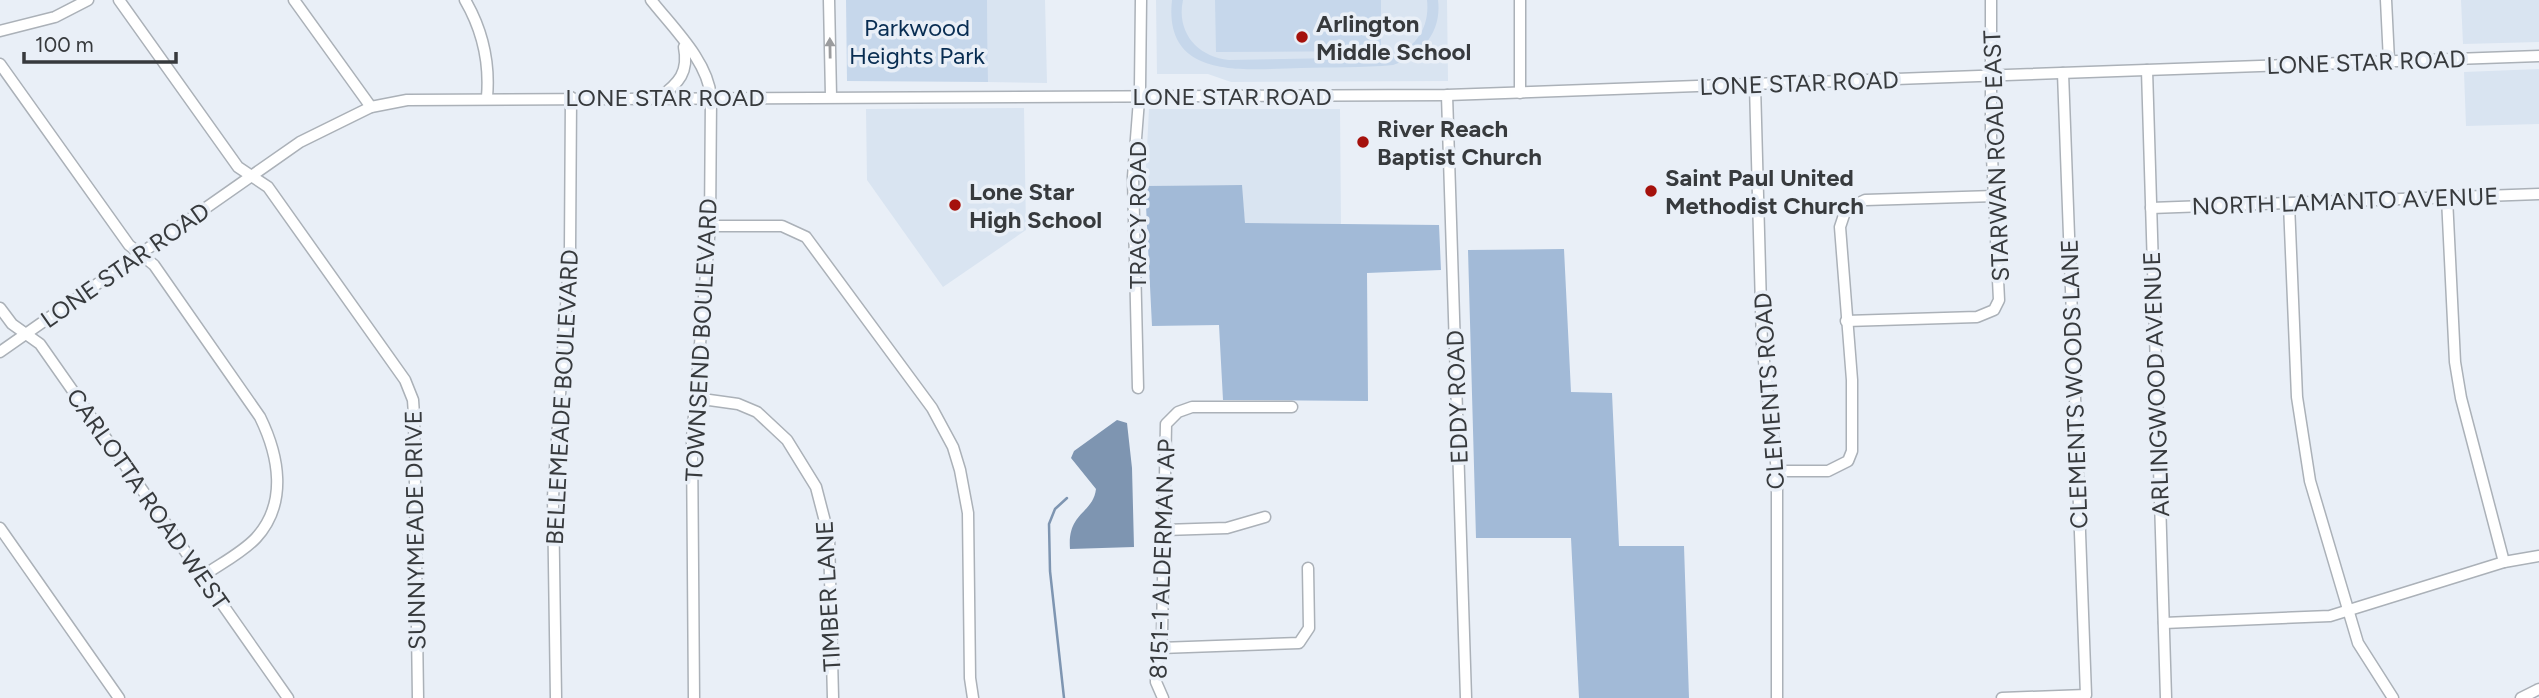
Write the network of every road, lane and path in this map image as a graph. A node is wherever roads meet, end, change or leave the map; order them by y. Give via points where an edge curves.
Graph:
1 (88, 0) edge
2 (119, 0) edge
3 (294, 0) edge
4 (465, 0) edge
5 (652, 0) edge
6 (829, 0) edge
7 (1140, 0) edge
8 (1520, 0) edge
9 (1991, 0) edge
10 (2386, 0) edge
11 (0, 32) edge
12 (682, 41) junction
13 (2539, 56) edge
14 (2389, 61) junction
15 (0, 64) edge
16 (2147, 71) junction
17 (2063, 74) junction
18 (1990, 76) junction
19 (1755, 85) junction
20 (1520, 93) junction
21 (1447, 95) junction
22 (831, 96) junction
23 (1139, 96) junction
24 (487, 97) junction
25 (571, 97) junction
26 (710, 97) junction
27 (659, 98) junction
28 (370, 107) junction
29 (252, 176) junction
30 (2539, 194) edge
31 (1995, 196) junction
32 (2446, 198) junction
33 (2289, 204) junction
34 (2151, 208) junction
35 (710, 226) junction
36 (141, 255) junction
37 (0, 308) edge
38 (1846, 321) junction
39 (26, 334) junction
40 (0, 352) edge
41 (1138, 388) dead end
42 (695, 398) junction
43 (1292, 407) dead end
44 (1777, 471) junction
45 (1265, 517) dead end
46 (0, 528) edge
47 (1164, 530) junction
48 (2539, 556) edge
49 (2504, 562) junction
50 (1308, 568) dead end
51 (203, 576) junction
52 (2347, 611) junction
53 (2164, 623) junction
54 (1160, 648) junction
55 (2539, 689) edge
56 (119, 698) edge
57 (288, 698) edge
58 (418, 698) edge
59 (555, 698) edge
60 (694, 698) edge
61 (833, 698) edge
62 (973, 698) edge
63 (1163, 698) edge
64 (1466, 698) edge
65 (1777, 698) edge
66 (2002, 698) edge
67 (2166, 698) edge
68 (2393, 698) edge
69 (2521, 698) edge

1 - 11 street via 55,17
2 - 29 street, SUNNYMEADE DRIVE via 238,167
3 - 28 street
4 - 24 street via 486,51
5 - 12 street, TOWNSEND BOULEVARD
22 -> 6 street
7 - 23 street, TRACY ROAD
8 - 20 street
9 - 18 street, STARWAN ROAD EAST
10 - 14 street
12 - 26 street, TOWNSEND BOULEVARD via 703,69
12 - 27 street via 687,61 682,77
13 - 14 street, LONE STAR ROAD
14 - 16 street, LONE STAR ROAD
15 - 36 street
16 - 17 street, LONE STAR ROAD
16 - 34 street, ARLINGWOOD AVENUE
17 - 18 street, LONE STAR ROAD
17 - 66 street, CLEMENTS WOODS LANE via 2086,695
18 - 19 street, LONE STAR ROAD
18 - 31 street, STARWAN ROAD EAST
19 - 20 street, LONE STAR ROAD
19 - 44 street, CLEMENTS ROAD via 1762,344
20 - 21 street, LONE STAR ROAD
21 - 23 street, LONE STAR ROAD
21 - 64 street, EDDY ROAD
22 - 23 street, LONE STAR ROAD
22 - 26 street, LONE STAR ROAD
23 - 41 street, TRACY ROAD via 1133,177
24 - 25 street, LONE STAR ROAD
24 - 28 street, LONE STAR ROAD via 407,100
25 - 27 street, LONE STAR ROAD
25 - 59 street, BELLEMEADE BOULEVARD via 570,249 553,497
26 - 27 street, LONE STAR ROAD
26 - 35 street, TOWNSEND BOULEVARD
28 - 29 street, LONE STAR ROAD via 300,142
29 - 36 street, LONE STAR ROAD
29 - 58 street, SUNNYMEADE DRIVE via 268,187 405,380 413,400
30 - 32 street, NORTH LAMANTO AVENUE
31 - 38 street via 1865,200 1846,209 1840,227
31 - 38 street, STARWAN ROAD EAST via 2001,287 1994,310 1977,317
32 - 33 street, NORTH LAMANTO AVENUE
32 - 49 street via 2455,362
33 - 34 street, NORTH LAMANTO AVENUE
33 - 52 street via 2302,441
34 - 53 street, ARLINGWOOD AVENUE
35 - 42 street, TOWNSEND BOULEVARD
35 - 62 street via 782,226 806,237 943,426 960,470 968,513
36 - 39 street, LONE STAR ROAD
36 - 51 street via 154,265 260,417 275,455 277,496 266,526 254,540
37 - 39 street, CARLOTTA ROAD WEST
38 - 44 street via 1854,439 1848,461 1828,471
39 - 40 street, LONE STAR ROAD
39 - 51 street, CARLOTTA ROAD WEST via 40,344
42 - 60 street, TOWNSEND BOULEVARD via 691,495
42 - 61 street, TIMBER LANE via 738,404 757,412 787,440 816,487 829,537
43 - 47 street, 8151-1 ALDERMAN AP via 1192,407 1172,416 1166,424
44 - 65 street, CLEMENTS ROAD
45 - 47 street via 1227,528
46 - 56 street
47 - 54 street, 8151-1 ALDERMAN AP
48 - 49 street
49 - 52 street
50 - 54 street via 1309,628 1299,643
51 - 57 street, CARLOTTA ROAD WEST
52 - 53 street via 2306,618
52 - 68 street via 2370,665
53 - 67 street, ARLINGWOOD AVENUE
54 - 63 street, 8151-1 ALDERMAN AP via 1156,682
55 - 69 street

